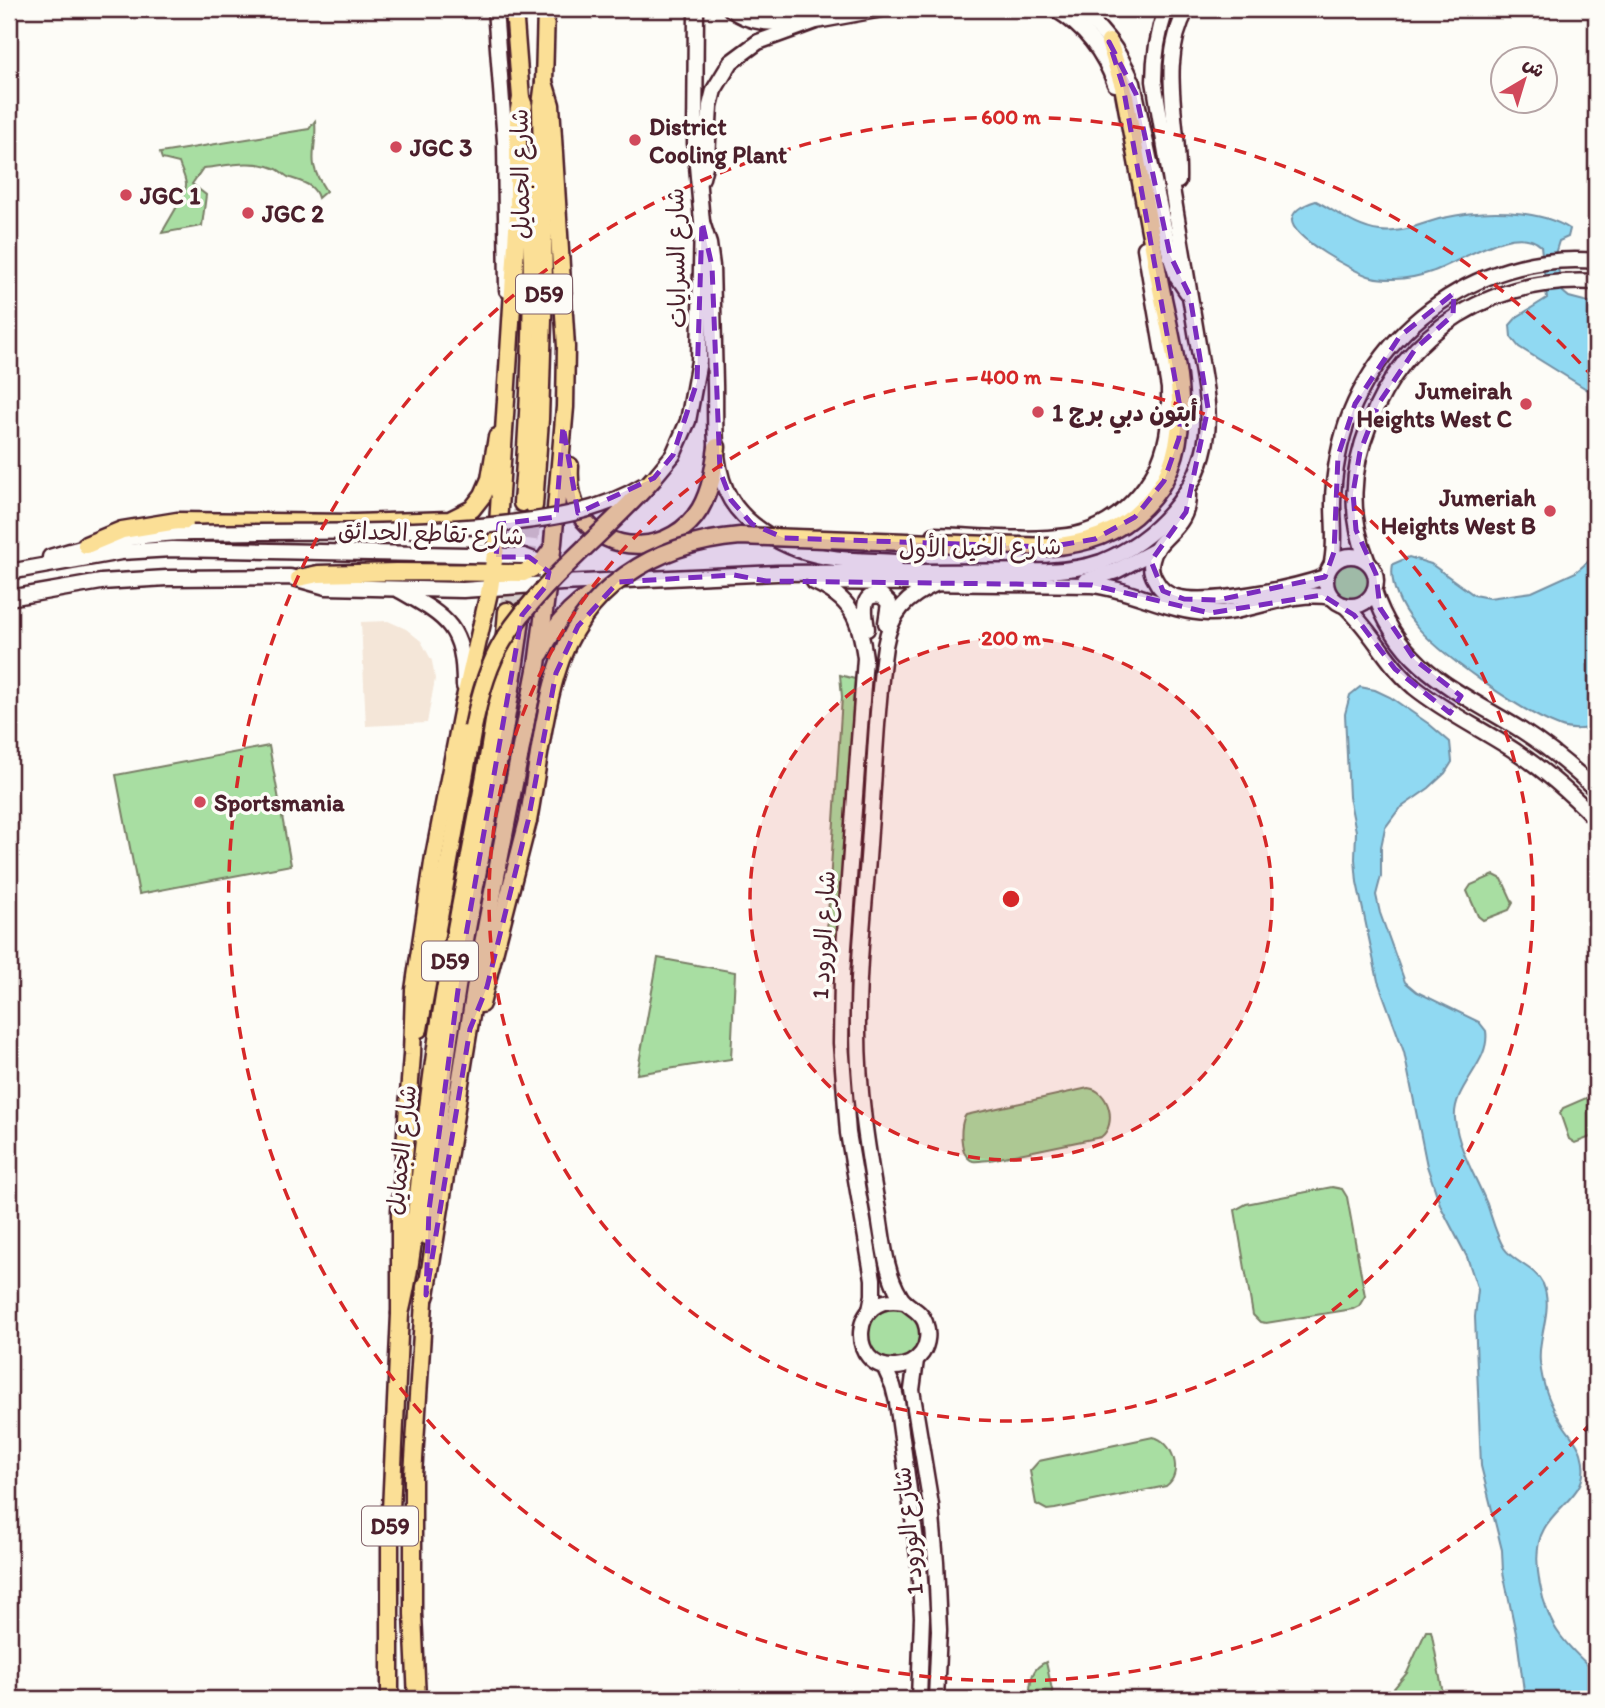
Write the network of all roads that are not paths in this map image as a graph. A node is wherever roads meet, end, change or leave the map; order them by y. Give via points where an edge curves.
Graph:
1 (495, 9) edge
2 (514, 9) edge
3 (546, 9) edge
4 (696, 9) edge
5 (731, 9) edge
6 (882, 9) edge
7 (1055, 9) edge
8 (1076, 9) edge
9 (1166, 9) edge
10 (1187, 9) edge
11 (816, 21) junction
12 (1109, 42) junction
13 (544, 82) junction
14 (521, 99) junction
15 (700, 186) junction
16 (1174, 196) junction
17 (702, 222) junction
18 (1596, 261) edge
19 (1596, 282) edge
20 (1454, 293) junction
21 (1190, 296) junction
22 (512, 311) junction
23 (1446, 323) junction
24 (507, 416) junction
25 (563, 426) junction
26 (717, 447) junction
27 (654, 478) junction
28 (1188, 488) junction
29 (765, 532) junction
30 (86, 545) junction
31 (552, 548) junction
32 (1156, 550) junction
33 (1367, 561) junction
34 (1332, 562) junction
35 (541, 564) junction
36 (926, 571) junction
37 (9, 572) edge
38 (493, 572) junction
39 (734, 575) junction
40 (1325, 576) junction
41 (299, 578) junction
42 (615, 582) junction
43 (814, 582) junction
44 (937, 583) junction
45 (547, 584) junction
46 (1074, 584) junction
47 (397, 589) junction
48 (1374, 591) junction
49 (9, 598) edge
50 (1337, 601) junction
51 (865, 658) junction
52 (537, 665) junction
53 (882, 666) junction
54 (1461, 696) junction
55 (464, 702) junction
56 (1482, 709) junction
57 (1450, 713) junction
58 (1473, 727) junction
59 (1596, 790) edge
60 (1596, 819) edge
61 (470, 1029) junction
62 (412, 1055) junction
63 (426, 1295) junction
64 (903, 1302) junction
65 (870, 1310) junction
66 (400, 1314) junction
67 (916, 1360) junction
68 (884, 1366) junction
69 (390, 1699) edge
70 (417, 1699) edge
71 (919, 1699) edge
72 (936, 1699) edge

1 - 22 main road via 506,171 506,286
2 - 14 main road, شارع الجمايل / D59
3 - 13 main road, شارع الجمايل / D59
4 - 15 main road, شارع السرايات via 695,143
5 - 11 main road via 758,22
6 - 11 main road
7 - 29 main road via 1097,47 1118,95 1168,388 1168,434 1154,474 1119,514 1070,536
8 - 12 main road
9 - 16 main road, شارع الخيل الأول via 1158,31 1154,81
10 - 16 main road via 1177,33 1171,71 1178,164
11 - 15 main road via 758,42 721,75 710,106
12 - 21 main road via 1133,83 1170,255
12 - 61 main road, bridge via 1123,86 1175,362 1179,438 1164,481 1135,517 1116,530 1072,545 713,538 654,557 622,579 593,605 566,649 550,698 528,821 487,987
13 - 14 main road, شارع الجمايل / D59 via 543,331 528,505 532,251 526,113
13 - 25 main road via 551,105 565,326
14 - 22 main road
15 - 17 main road, شارع السرايات
16 - 21 main road, شارع الخيل الأول
17 - 26 main road via 712,266
17 - 27 main road, شارع السرايات via 699,361 688,421 673,454
18 - 20 main road via 1528,264 1490,275
19 - 23 main road via 1534,284 1486,300
20 - 23 main road via 1457,308
20 - 34 main road via 1400,336 1354,404 1335,474
21 - 28 main road, شارع الخيل الأول via 1208,408 1207,436
22 - 24 main road
23 - 33 main road via 1416,348 1396,374 1365,435 1353,493 1356,530
24 - 30 main road via 483,495 472,509 450,520 177,521 122,530
24 - 38 main road
25 - 26 main road via 571,494 578,512 605,538 626,545 668,539 685,527 708,492
25 - 31 main road
26 - 29 main road via 731,500
27 - 30 main road, bridge via 596,508 530,520 425,531 192,533
27 - 62 main road, bridge via 529,605 492,662 473,728
28 - 32 main road via 1186,512
28 - 36 main road, شارع الخيل الأول via 1151,534 1101,562 1048,571
29 - 36 main road via 814,554 895,562
30 - 37 main road
31 - 35 main road
31 - 45 main road
32 - 40 main road via 1151,561 1156,582 1173,597 1184,599 1218,600
32 - 46 main road via 1116,571
33 - 34 main road via 1349,555
33 - 48 main road via 1376,575
34 - 40 main road
35 - 38 main road via 523,573
35 - 45 main road, شارع تقاطع الحدائق
36 - 39 main road, شارع الخيل الأول
37 - 38 main road, شارع تقاطع الحدائق via 155,550
38 - 41 main road
38 - 45 main road, شارع تقاطع الحدائق
38 - 47 main road, شارع تقاطع الحدائق
38 - 55 main road
39 - 42 main road, شارع الخيل الأول
39 - 43 main road
40 - 50 main road via 1326,587
41 - 47 main road, شارع تقاطع الحدائق via 326,587
41 - 49 main road, شارع تقاطع الحدائق via 135,579
42 - 45 main road, شارع الخيل الأول
42 - 52 main road via 571,609 547,640
43 - 44 main road
43 - 51 main road, شارع الورود 1 via 837,594 855,614
44 - 46 main road
44 - 53 main road, شارع الورود 1 via 916,594 892,619
45 - 52 main road
46 - 50 main road via 1109,587 1174,608 1210,613 1304,596
47 - 55 main road via 435,611 456,635 463,658
48 - 50 main road via 1365,602 1351,606
48 - 54 main road via 1401,644 1429,673
50 - 57 main road via 1364,626 1395,669
51 - 53 main road via 865,602 882,596 889,608 881,645
51 - 65 main road, شارع الورود 1 via 841,1033 848,1133 873,1279
52 - 61 main road
53 - 64 main road, شارع الورود 1 via 859,985 858,1062 866,1143 888,1261
54 - 56 main road
54 - 57 main road
55 - 62 main road via 425,904 414,989
56 - 58 main road
56 - 59 main road via 1542,744
57 - 58 main road
58 - 60 main road via 1542,770
61 - 63 main road
62 - 66 main road via 400,1210
63 - 66 main road, شارع الجمايل / D59 via 429,1210 447,1052 504,739 515,611 441,1011 413,1248
63 - 70 main road, شارع الجمايل / D59 via 414,1475
64 - 65 main road via 886,1301
64 - 67 main road, شارع الورود 1 via 921,1314 927,1329 925,1346
65 - 68 main road, شارع الورود 1 via 862,1322 861,1342 872,1360
66 - 69 main road, شارع الجمايل / D59 via 390,1532
67 - 68 main road via 898,1367
67 - 72 main road, شارع الورود 1 via 912,1390 938,1582
68 - 71 main road, شارع الورود 1 via 895,1393 916,1525 921,1600

